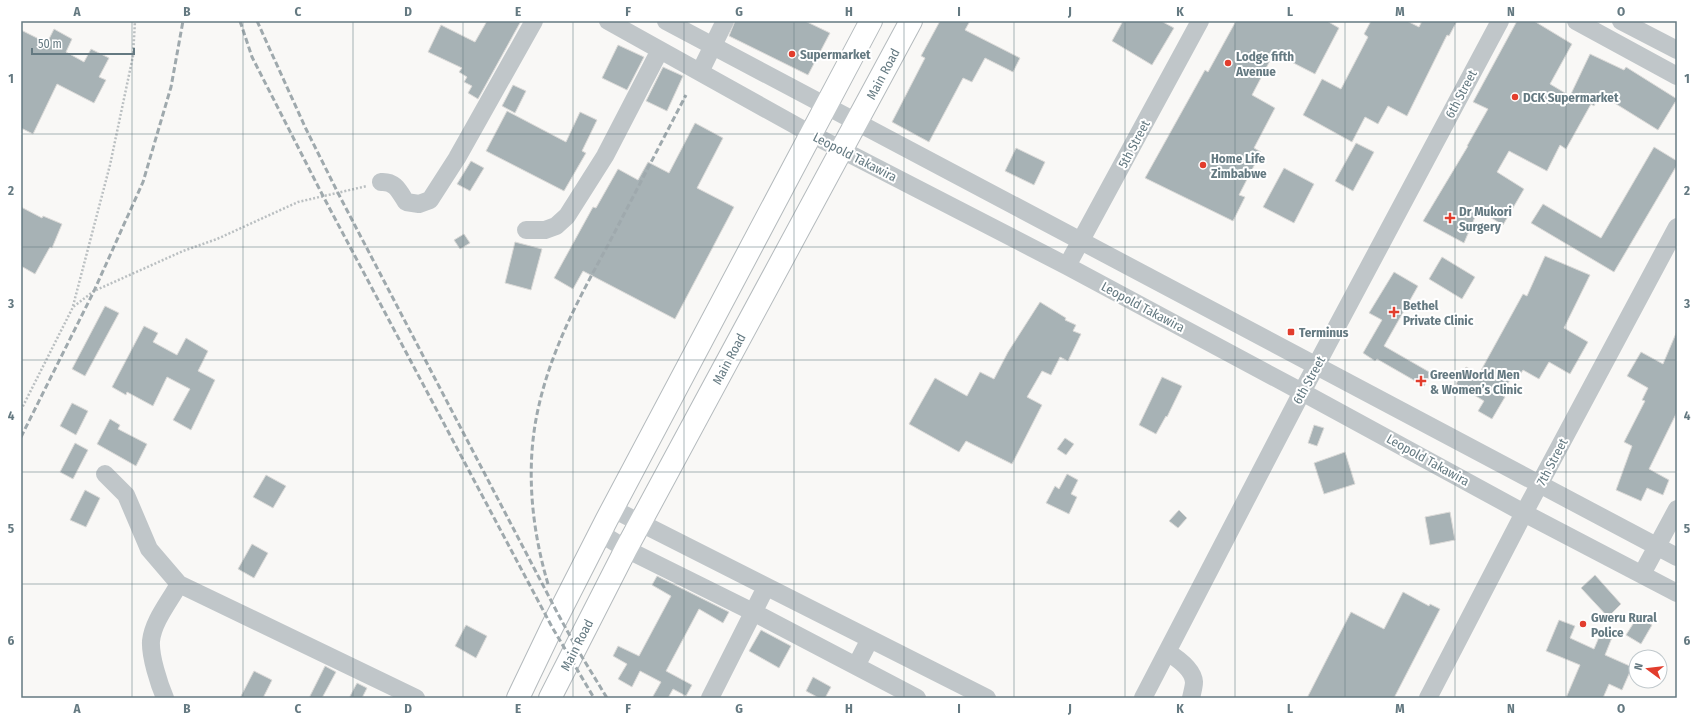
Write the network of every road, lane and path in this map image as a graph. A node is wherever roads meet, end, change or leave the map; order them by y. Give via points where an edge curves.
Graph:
1 (135, 21) edge
2 (534, 21) edge
3 (608, 21) edge
4 (666, 21) edge
5 (725, 21) edge
6 (871, 21) edge
7 (910, 21) edge
8 (1200, 21) edge
9 (1500, 21) edge
10 (1576, 21) edge
11 (1621, 21) edge
12 (712, 46) junction
13 (660, 50) junction
14 (1677, 50) edge
15 (700, 72) junction
16 (1677, 76) edge
17 (827, 106) junction
18 (858, 122) junction
19 (811, 134) junction
20 (842, 150) junction
21 (381, 182) joint
22 (1677, 227) edge
23 (526, 230) dead end
24 (1081, 242) junction
25 (1067, 266) junction
26 (73, 307) junction
27 (705, 338) junction
28 (730, 356) junction
29 (1317, 367) junction
30 (1302, 392) junction
31 (21, 410) edge
32 (105, 474) dead end
33 (1540, 483) junction
34 (612, 509) junction
35 (1677, 509) edge
36 (1524, 513) junction
37 (640, 524) junction
38 (600, 534) junction
39 (1658, 546) junction
40 (626, 549) junction
41 (1677, 557) edge
42 (1642, 574) junction
43 (179, 584) junction
44 (766, 587) junction
45 (1677, 593) edge
46 (753, 612) junction
47 (870, 639) junction
48 (1167, 652) junction
49 (856, 666) junction
50 (979, 696) edge
51 (165, 698) edge
52 (416, 698) edge
53 (518, 698) edge
54 (550, 698) edge
55 (710, 698) edge
56 (917, 698) edge
57 (1143, 698) edge
58 (1191, 698) edge
59 (1428, 698) edge

1 - 26 path via 133,56 111,157
2 - 21 street via 457,158 430,200 419,204 406,202 396,186
3 - 13 street, Leopold Takawira
4 - 12 street
5 - 12 street
6 - 17 main road
7 - 18 main road, Main Road
8 - 24 street, 5th Street
9 - 29 street, 6th Street
10 - 16 street
11 - 14 street
12 - 15 street
12 - 17 street
13 - 15 street, Leopold Takawira
13 - 23 street via 605,156 567,216 556,226 545,230
15 - 19 street, Leopold Takawira
17 - 18 street
17 - 19 main road
18 - 20 main road, Main Road
18 - 24 street
19 - 20 street, Leopold Takawira
19 - 27 main road
20 - 25 street, Leopold Takawira
20 - 28 main road, Main Road
21 - 26 path via 298,202 94,291
22 - 33 street, 7th Street
24 - 25 street, 5th Street
24 - 29 street
25 - 30 street, Leopold Takawira
26 - 31 path
27 - 28 main road
27 - 34 main road
28 - 37 main road, Main Road
29 - 30 street, 6th Street
29 - 33 street
30 - 36 street, Leopold Takawira
30 - 48 street, 6th Street
32 - 43 street via 126,495 149,549
33 - 36 street, 7th Street
33 - 39 street
34 - 37 street
34 - 38 main road
35 - 39 street
36 - 42 street, Leopold Takawira
36 - 59 street, 7th Street
37 - 40 main road, Main Road
37 - 44 street
38 - 40 street
38 - 53 main road
39 - 41 street
39 - 42 street
40 - 46 street
40 - 54 main road, Main Road
42 - 45 street, Leopold Takawira
43 - 51 street via 158,621 151,641
43 - 52 street
44 - 46 street
44 - 47 street
46 - 49 street
46 - 55 street
47 - 49 street
47 - 50 street
48 - 57 street, 6th Street
48 - 58 street via 1188,669 1194,681
49 - 56 street

